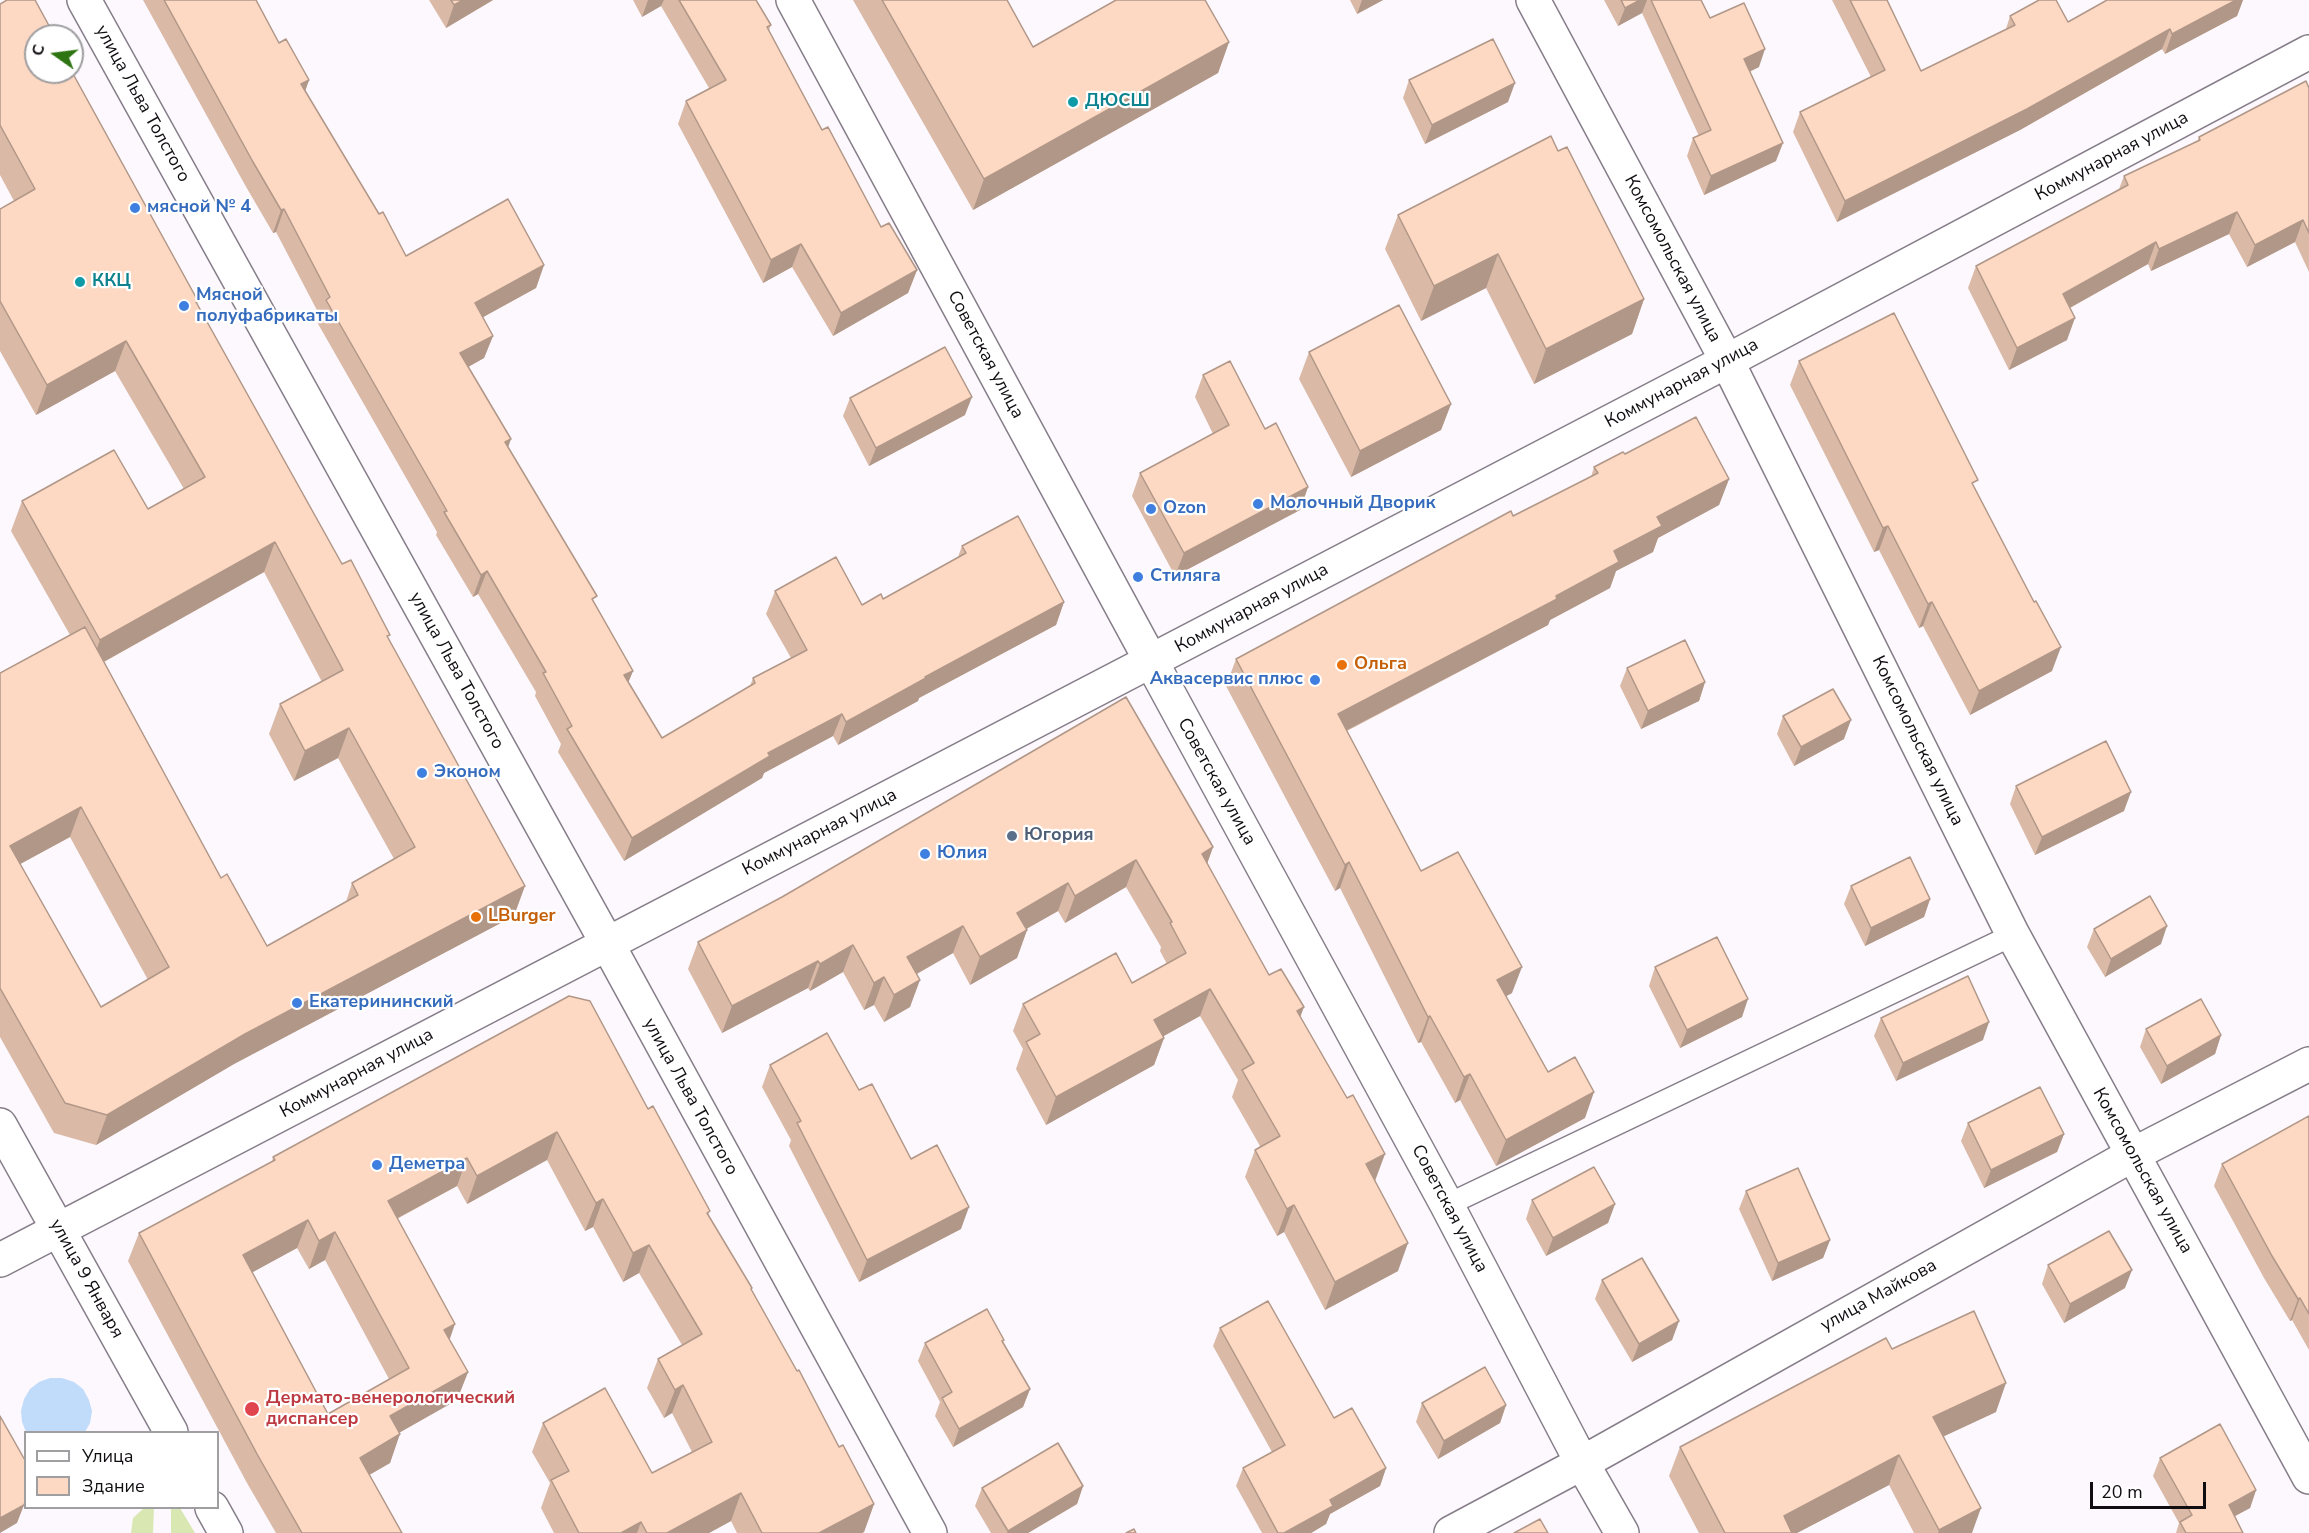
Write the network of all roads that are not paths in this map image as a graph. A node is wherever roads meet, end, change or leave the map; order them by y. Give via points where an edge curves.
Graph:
1 (84, 0) edge
2 (793, 0) edge
3 (1533, 0) edge
4 (2309, 52) edge
5 (1727, 361) junction
6 (1151, 661) junction
7 (2013, 935) junction
8 (607, 943) junction
9 (2309, 1064) edge
10 (0, 1125) edge
11 (2132, 1155) junction
12 (1447, 1205) junction
13 (58, 1230) junction
14 (0, 1260) edge
15 (170, 1431) edge
16 (1582, 1462) junction
17 (2309, 1477) edge
18 (213, 1509) edge
19 (226, 1533) edge
20 (930, 1533) edge
21 (1451, 1533) edge
22 (1622, 1533) edge

1 - 8 street, улица Льва Толстого
2 - 6 street, Советская улица
3 - 5 street, Комсомольская улица
4 - 5 street, Коммунарная улица
5 - 6 street, Коммунарная улица
5 - 7 street, Комсомольская улица
6 - 8 street, Коммунарная улица
6 - 12 street, Советская улица
7 - 11 street, Комсомольская улица
7 - 12 lane
8 - 13 street, Коммунарная улица
8 - 20 street, улица Льва Толстого
9 - 11 street, улица Майкова
10 - 13 street, улица 9 Января
11 - 16 street, улица Майкова
11 - 17 street, Комсомольская улица
12 - 16 street, Советская улица
13 - 14 street, Коммунарная улица
13 - 15 street, улица 9 Января
16 - 21 street, улица Майкова
16 - 22 street, Советская улица
18 - 19 street

